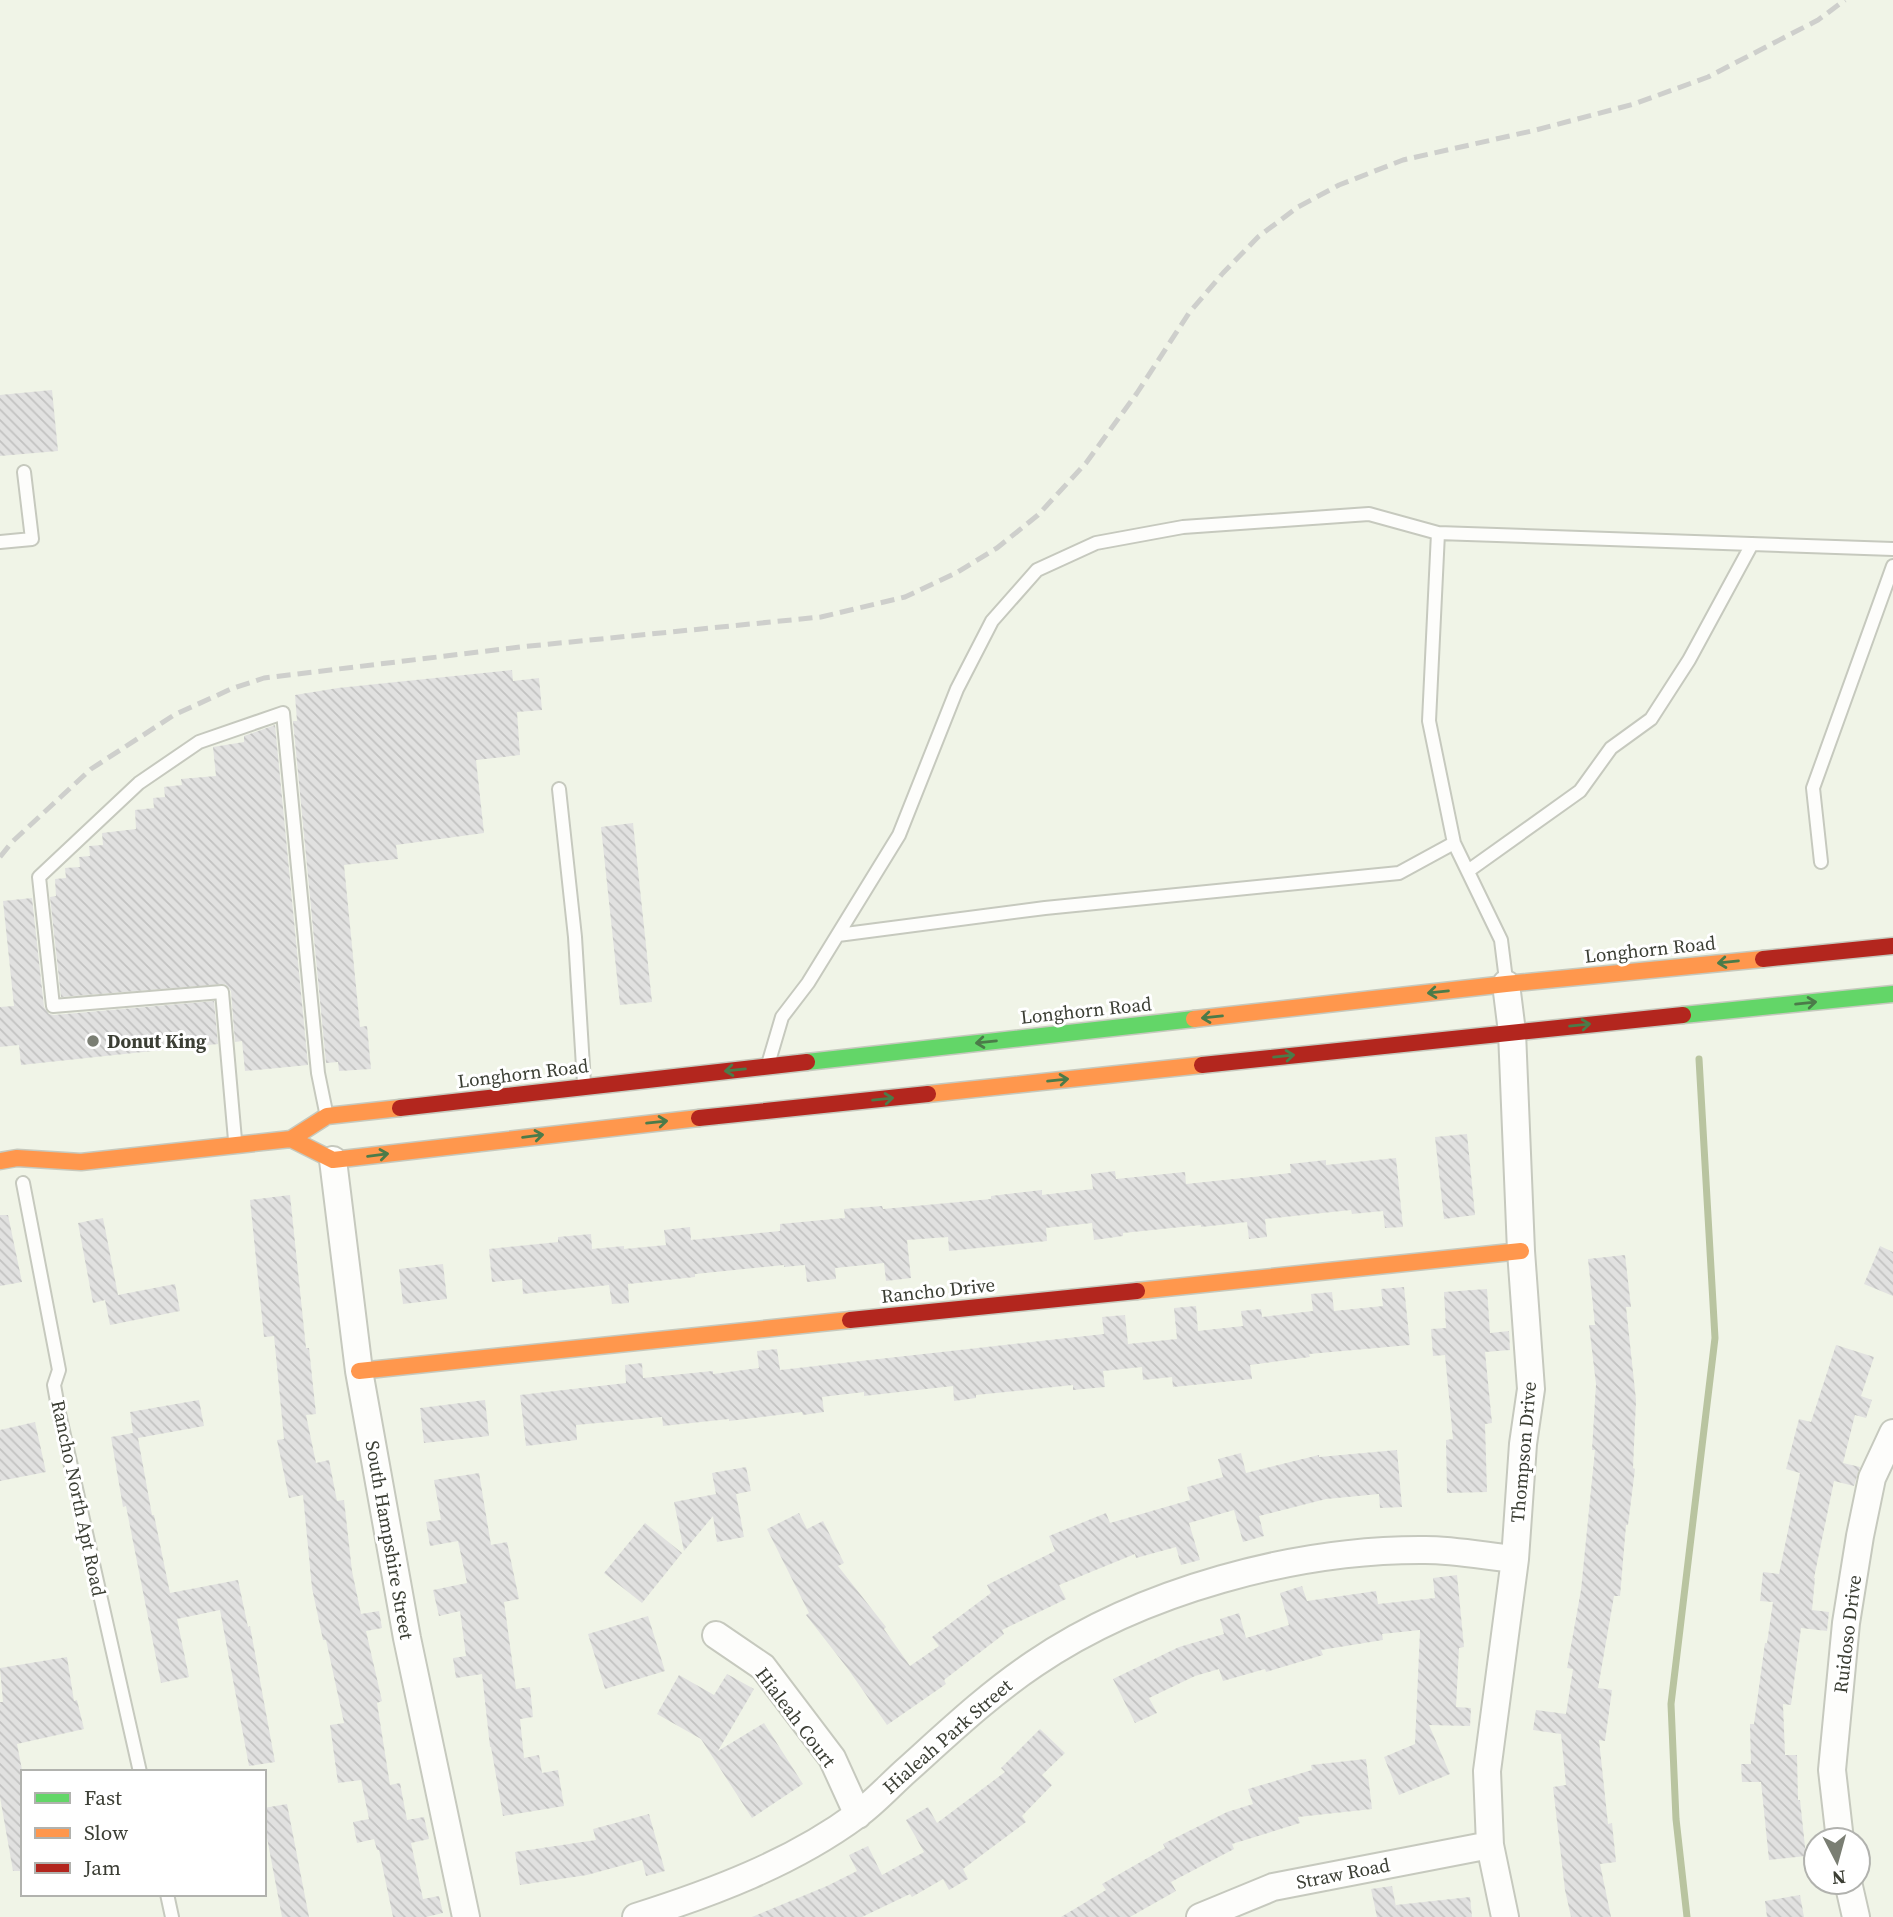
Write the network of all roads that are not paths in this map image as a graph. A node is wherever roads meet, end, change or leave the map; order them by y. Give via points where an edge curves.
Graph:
1 (23, 472) dead end
2 (1438, 533) junction
3 (0, 542) edge
4 (1752, 544) junction
5 (1893, 549) edge
6 (1893, 566) edge
7 (559, 789) dead end
8 (1454, 843) junction
9 (1821, 862) dead end
10 (1468, 871) junction
11 (838, 935) junction
12 (1893, 946) edge
13 (1506, 984) junction
14 (1893, 994) edge
15 (1512, 1032) junction
16 (767, 1066) junction
17 (584, 1086) junction
18 (327, 1116) junction
19 (588, 1119) junction
20 (291, 1139) junction
21 (236, 1144) junction
22 (333, 1160) junction
23 (0, 1161) edge
24 (81, 1162) junction
25 (29, 1180) joint
26 (1521, 1251) junction
27 (359, 1371) junction
28 (1893, 1433) edge
29 (1515, 1559) junction
30 (716, 1635) dead end
31 (140, 1770) edge
32 (858, 1815) junction
33 (1838, 1826) edge
34 (1490, 1845) junction
35 (167, 1896) edge
36 (1851, 1896) edge
37 (172, 1917) edge
38 (466, 1917) edge
39 (636, 1917) edge
40 (1200, 1917) edge
41 (1505, 1917) edge
42 (1856, 1917) edge

1 - 3 lane via 32,539
2 - 4 lane
2 - 8 lane via 1429,721
2 - 11 lane via 1369,514 1183,527 1096,543 1037,570 992,621 957,689 899,835
4 - 5 lane
4 - 10 lane via 1651,719 1611,748 1580,791
6 - 9 lane via 1813,788
7 - 17 lane via 576,937
8 - 10 lane
8 - 11 lane via 1399,873 1045,908
10 - 13 lane via 1501,940
11 - 16 lane via 782,1017
12 -> 13 main road, Longhorn Road
13 - 15 street, Thompson Drive
13 -> 16 main road, Longhorn Road
15 -> 14 main road
19 -> 15 main road
15 - 26 street, Thompson Drive
16 -> 17 main road, Longhorn Road
17 - 18 main road, Longhorn Road
17 - 19 main road
18 - 20 main road, Longhorn Road
18 - 21 lane via 318,1073 284,713 189,749 139,783 39,877 52,1006 222,992
22 -> 19 main road
20 - 21 main road, Longhorn Road
20 - 22 main road
21 - 24 main road, Longhorn Road
22 - 27 street, South Hampshire Street
23 - 24 main road, Longhorn Road
24 - 25 main road, Longhorn Road
25 - 31 lane, Rancho North Apt Road via 59,1370 54,1385 59,1413
26 - 27 main road, Rancho Drive
26 - 29 street, Thompson Drive via 1531,1389
27 - 38 street, South Hampshire Street via 407,1638
28 - 33 street, Ruidoso Drive via 1872,1478 1846,1623 1832,1770
29 - 32 street, Hialeah Park Street via 1427,1550 1354,1553 1215,1581 1149,1604 1081,1634 1024,1671 983,1701
29 - 34 street, Thompson Drive via 1487,1771
30 - 32 street, Hialeah Court via 762,1667 832,1758
32 - 39 street, Hialeah Park Street via 761,1870
34 - 40 street, Straw Road via 1273,1887
34 - 41 street, Thompson Drive
35 - 37 lane
36 - 42 street

